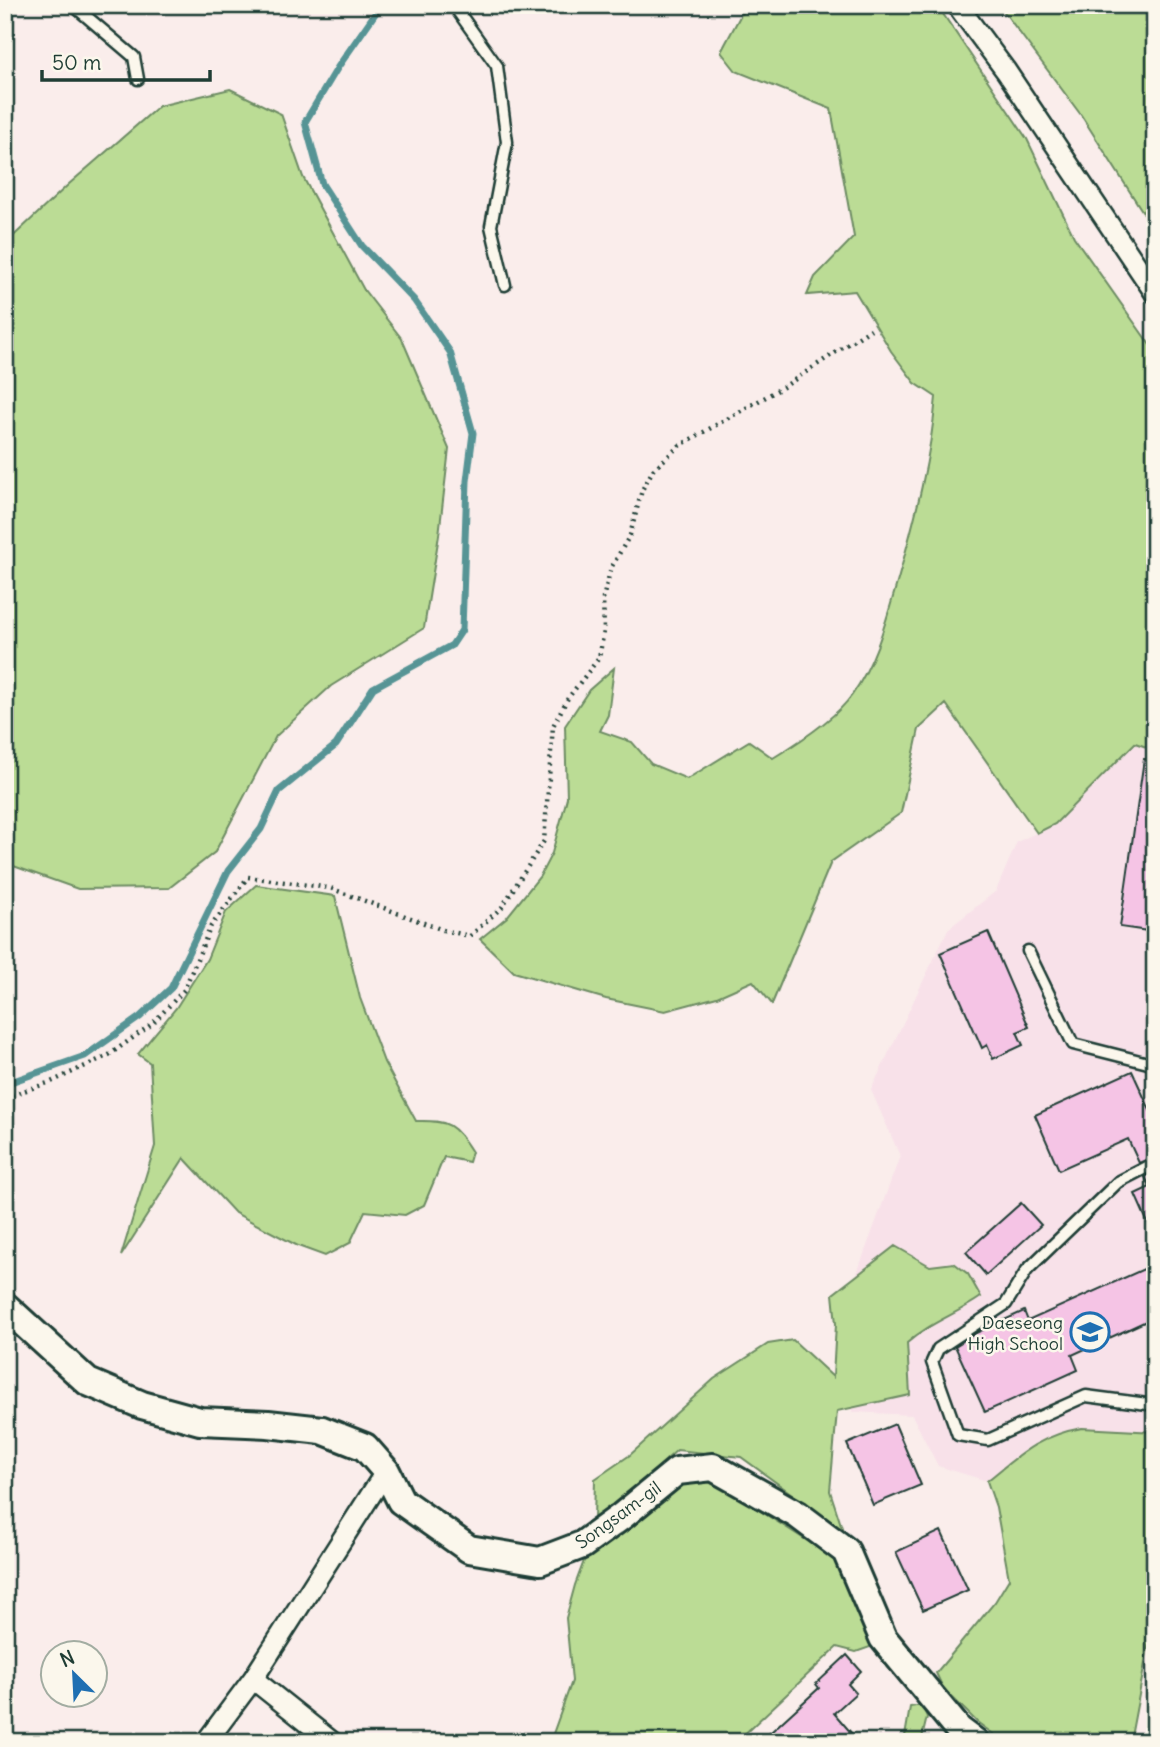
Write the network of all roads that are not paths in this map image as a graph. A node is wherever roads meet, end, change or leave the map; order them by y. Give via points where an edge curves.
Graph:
1 (73, 5) edge
2 (457, 5) edge
3 (957, 5) edge
4 (138, 79) dead end
5 (505, 285) dead end
6 (1155, 293) edge
7 (1028, 951) dead end
8 (1155, 1067) edge
9 (1155, 1163) edge
10 (5, 1306) edge
11 (1155, 1405) edge
12 (386, 1471) junction
13 (253, 1679) junction
14 (206, 1742) edge
15 (332, 1742) edge
16 (975, 1742) edge

1 - 4 lane via 134,57
2 - 5 lane via 497,66 507,142 491,226
3 - 6 street
7 - 8 lane via 1073,1044
9 - 11 lane via 1118,1182 1027,1270 1006,1304 938,1349 932,1362 958,1435 988,1440 1086,1396
10 - 12 street, Songsam-gil via 99,1387 200,1421 321,1430 365,1447
12 - 13 street
12 - 16 street, Songsam-gil via 401,1501 470,1549 540,1561 582,1545 677,1471 713,1467 798,1515 846,1551 883,1638 959,1730
13 - 14 street
13 - 15 street

